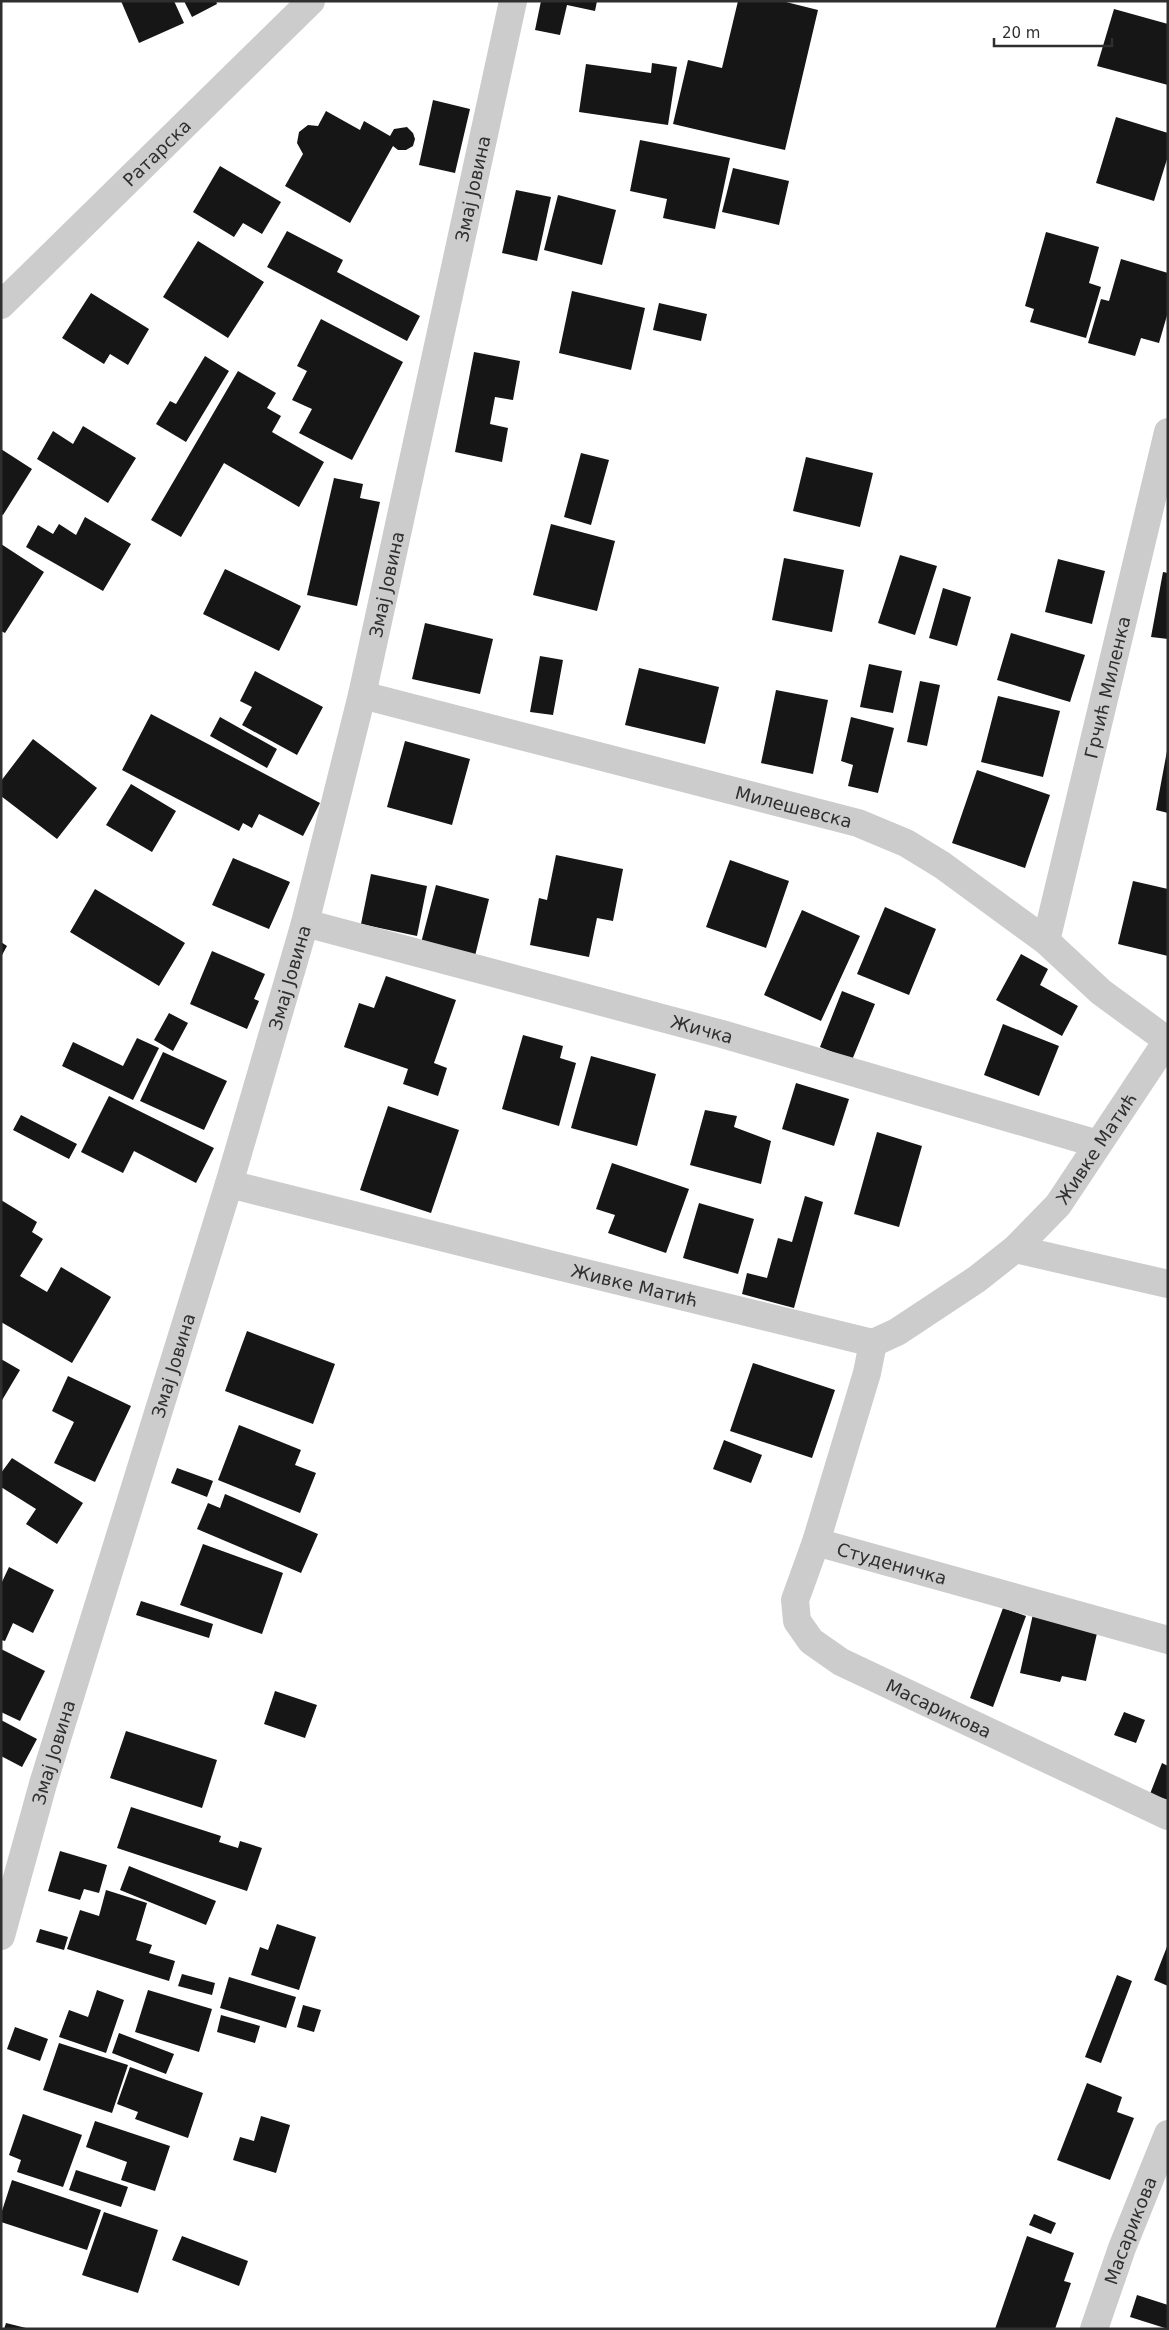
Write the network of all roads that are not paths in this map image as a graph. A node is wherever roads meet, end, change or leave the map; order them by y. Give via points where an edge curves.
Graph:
1 (311, 1) edge
2 (513, 1) edge
3 (1, 305) edge
4 (1168, 432) edge
5 (362, 695) junction
6 (305, 923) junction
7 (1046, 941) junction
8 (1167, 1041) edge
9 (1098, 1144) junction
10 (229, 1184) junction
11 (1015, 1249) junction
12 (1168, 1284) edge
13 (872, 1343) junction
14 (816, 1542) junction
15 (1168, 1640) edge
16 (1168, 1816) edge
17 (1, 1936) edge
18 (1168, 2134) edge
19 (1094, 2329) edge

1 - 3 street, Ратарска
2 - 5 street, Змај Јовина
4 - 7 street, Грчић Миленка
5 - 6 street, Змај Јовина
5 - 7 street, Милешевска via 858,824 906,843 942,865
6 - 9 street, Жичка via 722,1034
6 - 10 street, Змај Јовина
7 - 8 street, Милешевска via 1100,992
8 - 9 street, Живке Матић
9 - 11 street, Живке Матић via 1058,1205
10 - 13 street, Живке Матић
10 - 17 street, Змај Јовина via 43,1784
11 - 12 street
11 - 13 street, Живке Матић via 905,1327
13 - 14 street, Студеничка via 867,1373
14 - 15 street, Студеничка
14 - 16 street, Масарикова via 795,1600 797,1621 810,1641 841,1662
18 - 19 street, Масарикова via 1122,2248

